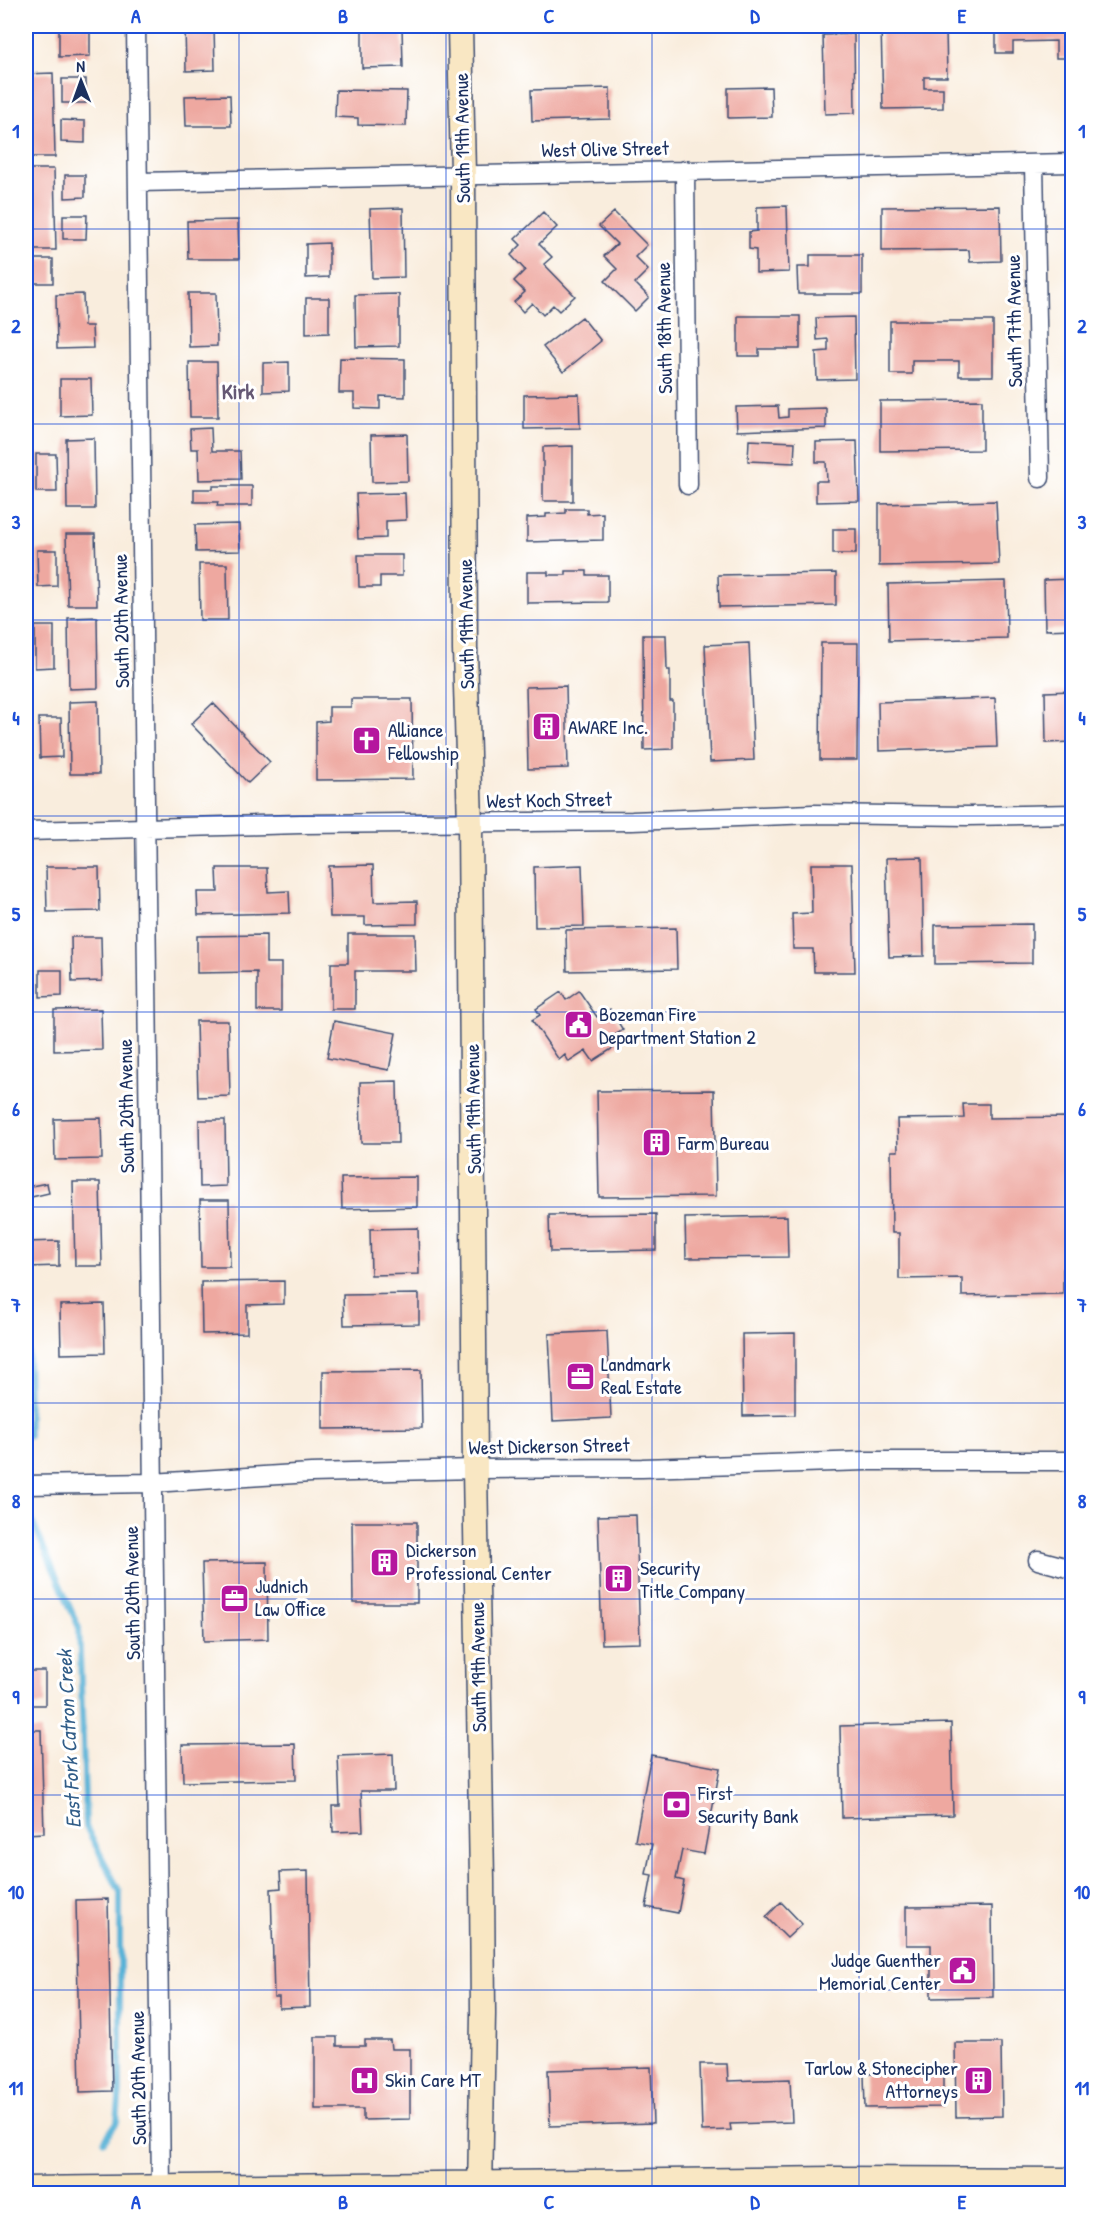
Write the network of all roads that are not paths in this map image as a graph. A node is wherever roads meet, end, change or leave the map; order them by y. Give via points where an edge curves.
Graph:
1 (136, 26) edge
2 (460, 26) edge
3 (1072, 163) edge
4 (1034, 164) junction
5 (685, 170) junction
6 (464, 174) junction
7 (138, 182) junction
8 (1040, 478) dead end
9 (688, 484) dead end
10 (1072, 814) edge
11 (470, 824) junction
12 (146, 827) junction
13 (26, 831) edge
14 (1072, 1461) edge
15 (475, 1469) junction
16 (152, 1483) junction
17 (26, 1485) edge
18 (1038, 1560) dead end
19 (1072, 1569) edge
20 (1072, 2180) edge
21 (1032, 2181) junction
22 (161, 2187) junction
23 (481, 2188) edge
24 (26, 2189) edge
25 (928, 2193) edge

1 - 7 street, South 20th Avenue
2 - 6 main road, South 19th Avenue
3 - 4 street, West Olive Street
4 - 5 street, West Olive Street
4 - 8 street, South 17th Avenue
5 - 6 street, West Olive Street
5 - 9 street, South 18th Avenue
6 - 7 street, West Olive Street
6 - 11 main road, South 19th Avenue via 465,650
7 - 12 street, South 20th Avenue
10 - 11 street, West Koch Street via 813,814
11 - 12 street, West Koch Street
11 - 15 main road, South 19th Avenue
12 - 13 street, West Koch Street
12 - 16 street, South 20th Avenue
14 - 15 street, West Dickerson Street
15 - 16 street, West Dickerson Street via 311,1473
15 - 23 main road, South 19th Avenue via 483,1891
16 - 17 street, West Dickerson Street
16 - 22 street, South 20th Avenue
18 - 19 street
20 - 21 main road
21 - 23 main road via 832,2179
21 - 25 main road
22 - 23 main road
22 - 24 main road

